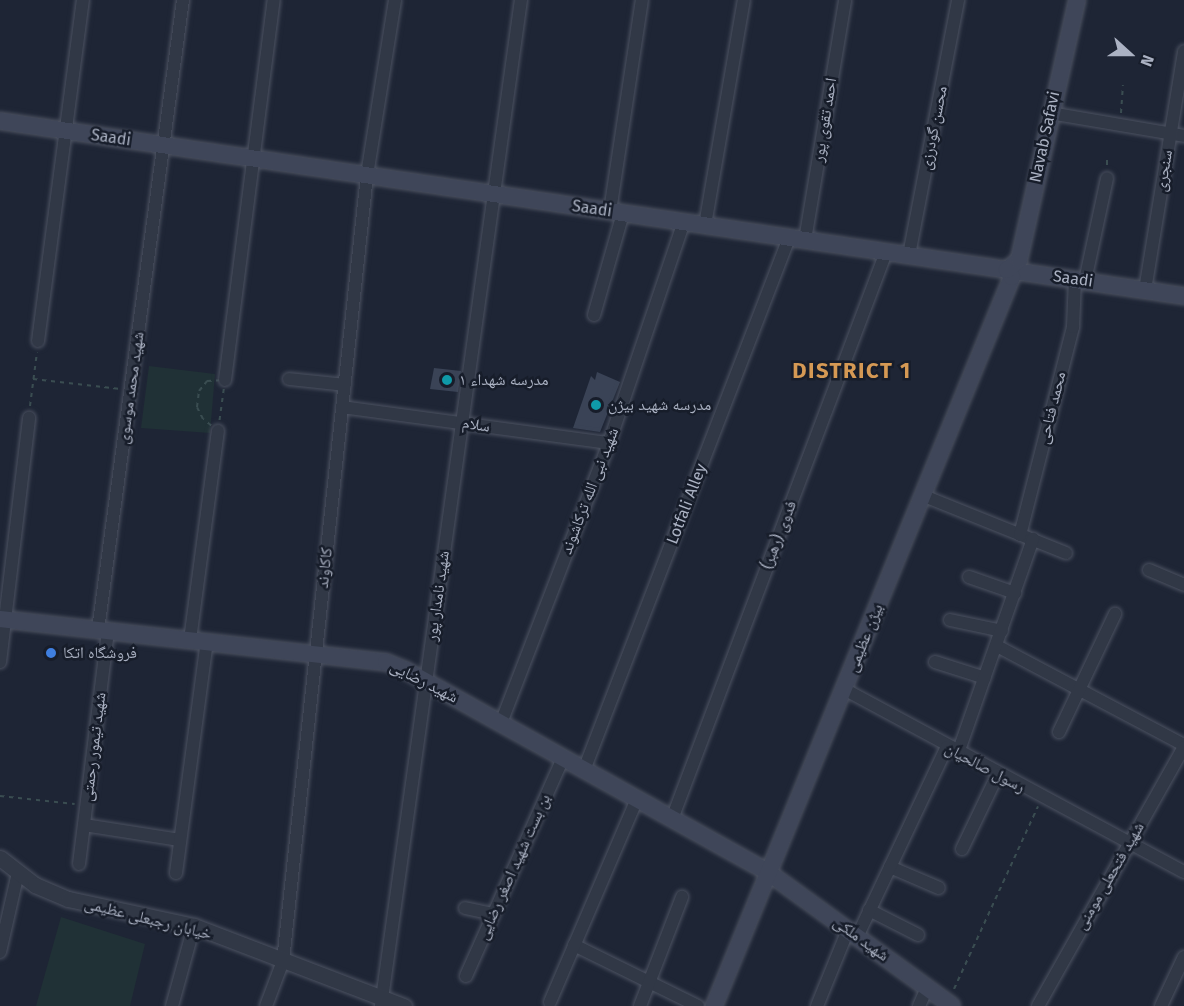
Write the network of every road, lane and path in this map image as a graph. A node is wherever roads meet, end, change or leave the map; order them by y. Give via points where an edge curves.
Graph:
1 (83, 0) edge
2 (183, 0) edge
3 (274, 0) edge
4 (395, 0) edge
5 (521, 0) edge
6 (637, 0) edge
7 (642, 0) edge
8 (744, 0) edge
9 (845, 0) edge
10 (958, 0) edge
11 (1077, 0) edge
12 (1184, 51) edge
13 (1123, 85) dead end
14 (1050, 113) junction
15 (0, 121) edge
16 (1119, 125) junction
17 (64, 131) junction
18 (1170, 134) junction
19 (1184, 136) edge
20 (163, 145) junction
21 (254, 159) junction
22 (367, 176) junction
23 (1107, 178) dead end
24 (492, 194) junction
25 (616, 212) junction
26 (684, 222) junction
27 (705, 225) junction
28 (797, 239) junction
29 (886, 252) junction
30 (909, 255) junction
31 (1007, 270) junction
32 (1080, 280) junction
33 (1145, 290) junction
34 (1184, 296) edge
35 (594, 315) dead end
36 (38, 341) joint
37 (33, 379) junction
38 (289, 379) dead end
39 (225, 380) junction
40 (345, 386) junction
41 (130, 390) junction
42 (342, 407) junction
43 (28, 418) joint
44 (461, 423) junction
45 (218, 431) junction
46 (609, 443) junction
47 (924, 496) junction
48 (1020, 535) junction
49 (1033, 539) junction
50 (1066, 553) dead end
51 (1149, 570) dead end
52 (969, 577) dead end
53 (1184, 585) edge
54 (1015, 593) junction
55 (1115, 614) dead end
56 (3, 619) edge
57 (951, 620) dead end
58 (103, 630) junction
59 (1002, 631) junction
60 (198, 641) junction
61 (997, 646) junction
62 (316, 654) junction
63 (0, 662) edge
64 (935, 662) dead end
65 (986, 678) junction
66 (427, 681) junction
67 (844, 689) junction
68 (1080, 690) junction
69 (501, 723) junction
70 (1059, 732) dead end
71 (1184, 746) edge
72 (952, 750) junction
73 (563, 758) junction
74 (584, 770) junction
75 (998, 774) junction
76 (0, 796) edge
77 (1042, 798) junction
78 (637, 799) junction
79 (86, 806) junction
80 (672, 819) junction
81 (84, 825) junction
82 (180, 840) junction
83 (1128, 843) junction
84 (962, 849) dead end
85 (0, 858) edge
86 (79, 864) dead end
87 (890, 867) junction
88 (1184, 872) edge
89 (18, 873) junction
90 (176, 873) dead end
91 (769, 873) junction
92 (939, 888) dead end
93 (682, 897) dead end
94 (465, 908) dead end
95 (869, 910) junction
96 (493, 914) junction
97 (194, 926) junction
98 (852, 933) junction
99 (918, 935) dead end
100 (574, 945) junction
101 (0, 952) edge
102 (1184, 957) edge
103 (283, 961) junction
104 (466, 976) dead end
105 (649, 982) junction
106 (927, 988) junction
107 (382, 1002) edge
108 (550, 1002) dead end
109 (950, 1004) edge
110 (172, 1006) edge
111 (266, 1006) edge
112 (404, 1006) edge
113 (640, 1006) edge
114 (698, 1006) edge
115 (714, 1006) edge
116 (817, 1006) edge
117 (919, 1006) edge
118 (1038, 1006) edge
119 (1161, 1006) edge

1 - 17 street
2 - 20 street, شهید محمد موسوی
3 - 21 street
4 - 22 street, کاکاوند
5 - 24 street, شهید نامدار پور
6 - 7 street
7 - 25 street
8 - 27 street
9 - 28 street, احمد تقوی پور
10 - 30 street, محسن گودرزی
11 - 14 main road, Navab Safavi
12 - 18 street, سنجری
13 - 16 path
14 - 16 street
14 - 31 main road, Navab Safavi via 1019,260
15 - 17 main road, Saadi
16 - 18 street
17 - 20 main road, Saadi
17 - 36 street
18 - 19 street
18 - 33 street, سنجری
20 - 21 main road, Saadi
20 - 41 street, شهید محمد موسوی
21 - 22 main road, Saadi
21 - 39 street
22 - 24 main road, Saadi
22 - 40 street, کاکاوند
23 - 32 street, محمد فتاحی
24 - 25 main road, Saadi
24 - 44 street, شهید نامدار پور
25 - 26 main road, Saadi
25 - 35 street
26 - 27 main road, Saadi
26 - 46 street, شهید نبی الله ترکاشوند
27 - 28 main road, Saadi
28 - 29 main road, Saadi
28 - 74 street, Lotfali Alley
29 - 30 main road, Saadi
29 - 80 street, فدوی (رهبر)
30 - 31 main road, Saadi
31 - 32 main road, Saadi
31 - 47 main road, بیژن عظیمی via 1012,277
32 - 33 main road, Saadi
32 - 48 street, محمد فتاحی via 1073,327
33 - 34 main road, Saadi
36 - 37 path
37 - 41 path
37 - 43 path
38 - 40 street
39 - 45 path
39 - 45 path via 207,381 199,391 197,407 203,419
40 - 42 street, کاکاوند
41 - 58 street, شهید محمد موسوی
42 - 44 street, سلام
42 - 62 street, کاکاوند
43 - 56 street
44 - 46 street, سلام
44 - 66 street, شهید نامدار پور
45 - 60 street
46 - 69 street, شهید نبی الله ترکاشوند
47 - 48 street
47 - 67 main road, بیژن عظیمی
48 - 49 street
49 - 50 street
49 - 54 street
51 - 53 street
52 - 54 street
54 - 59 street
55 - 68 street
56 - 58 main road, شهید رضایی
56 - 63 street
57 - 59 street
58 - 60 main road, شهید رضایی
58 - 79 street, شهید تیمور رحمتی
59 - 61 street
60 - 62 main road, شهید رضایی
60 - 82 street
61 - 65 street
61 - 68 street
62 - 66 main road, شهید رضایی via 386,662
62 - 103 street, کاکاوند
64 - 65 street
65 - 72 street
66 - 69 main road, شهید رضایی
66 - 107 street, شهید نامدار پور
67 - 72 street, رسول صالحیان
67 - 91 main road, بیژن عظیمی
68 - 70 street
68 - 71 street
69 - 73 main road, شهید رضایی
71 - 83 street, شهید فتحعلی مومنی
72 - 75 street, رسول صالحیان
72 - 87 street
73 - 74 main road, شهید رضایی
73 - 96 street, بن بست شهید اصغر رضایی
74 - 78 main road, شهید رضایی
75 - 77 street, رسول صالحیان
75 - 84 street
76 - 79 path
77 - 83 street, رسول صالحیان
77 - 109 path
78 - 80 main road, شهید رضایی
78 - 100 street
79 - 81 street, شهید تیمور رحمتی
80 - 91 main road, شهید رضایی
81 - 82 street
81 - 86 street, شهید تیمور رحمتی
82 - 90 street
83 - 88 street, رسول صالحیان
83 - 118 street, شهید فتحعلی مومنی
85 - 89 street, خیابان رجبعلی عظیمی
87 - 92 street
87 - 95 street
89 - 97 street, خیابان رجبعلی عظیمی via 68,899
89 - 101 street
91 - 98 main road, شهید ملکی
91 - 115 main road, بیژن عظیمی
93 - 105 street
94 - 96 street
95 - 98 street
95 - 99 street
96 - 104 street, بن بست شهید اصغر رضایی
97 - 103 street, خیابان رجبعلی عظیمی
97 - 110 street
98 - 106 main road, شهید ملکی
98 - 116 street
100 - 105 street
100 - 108 street
102 - 119 street
103 - 107 street, خیابان رجبعلی عظیمی
103 - 111 street, کاکاوند
105 - 113 street
105 - 114 street
106 - 109 main road, شهید ملکی
106 - 117 street
107 - 112 street, خیابان رجبعلی عظیمی

